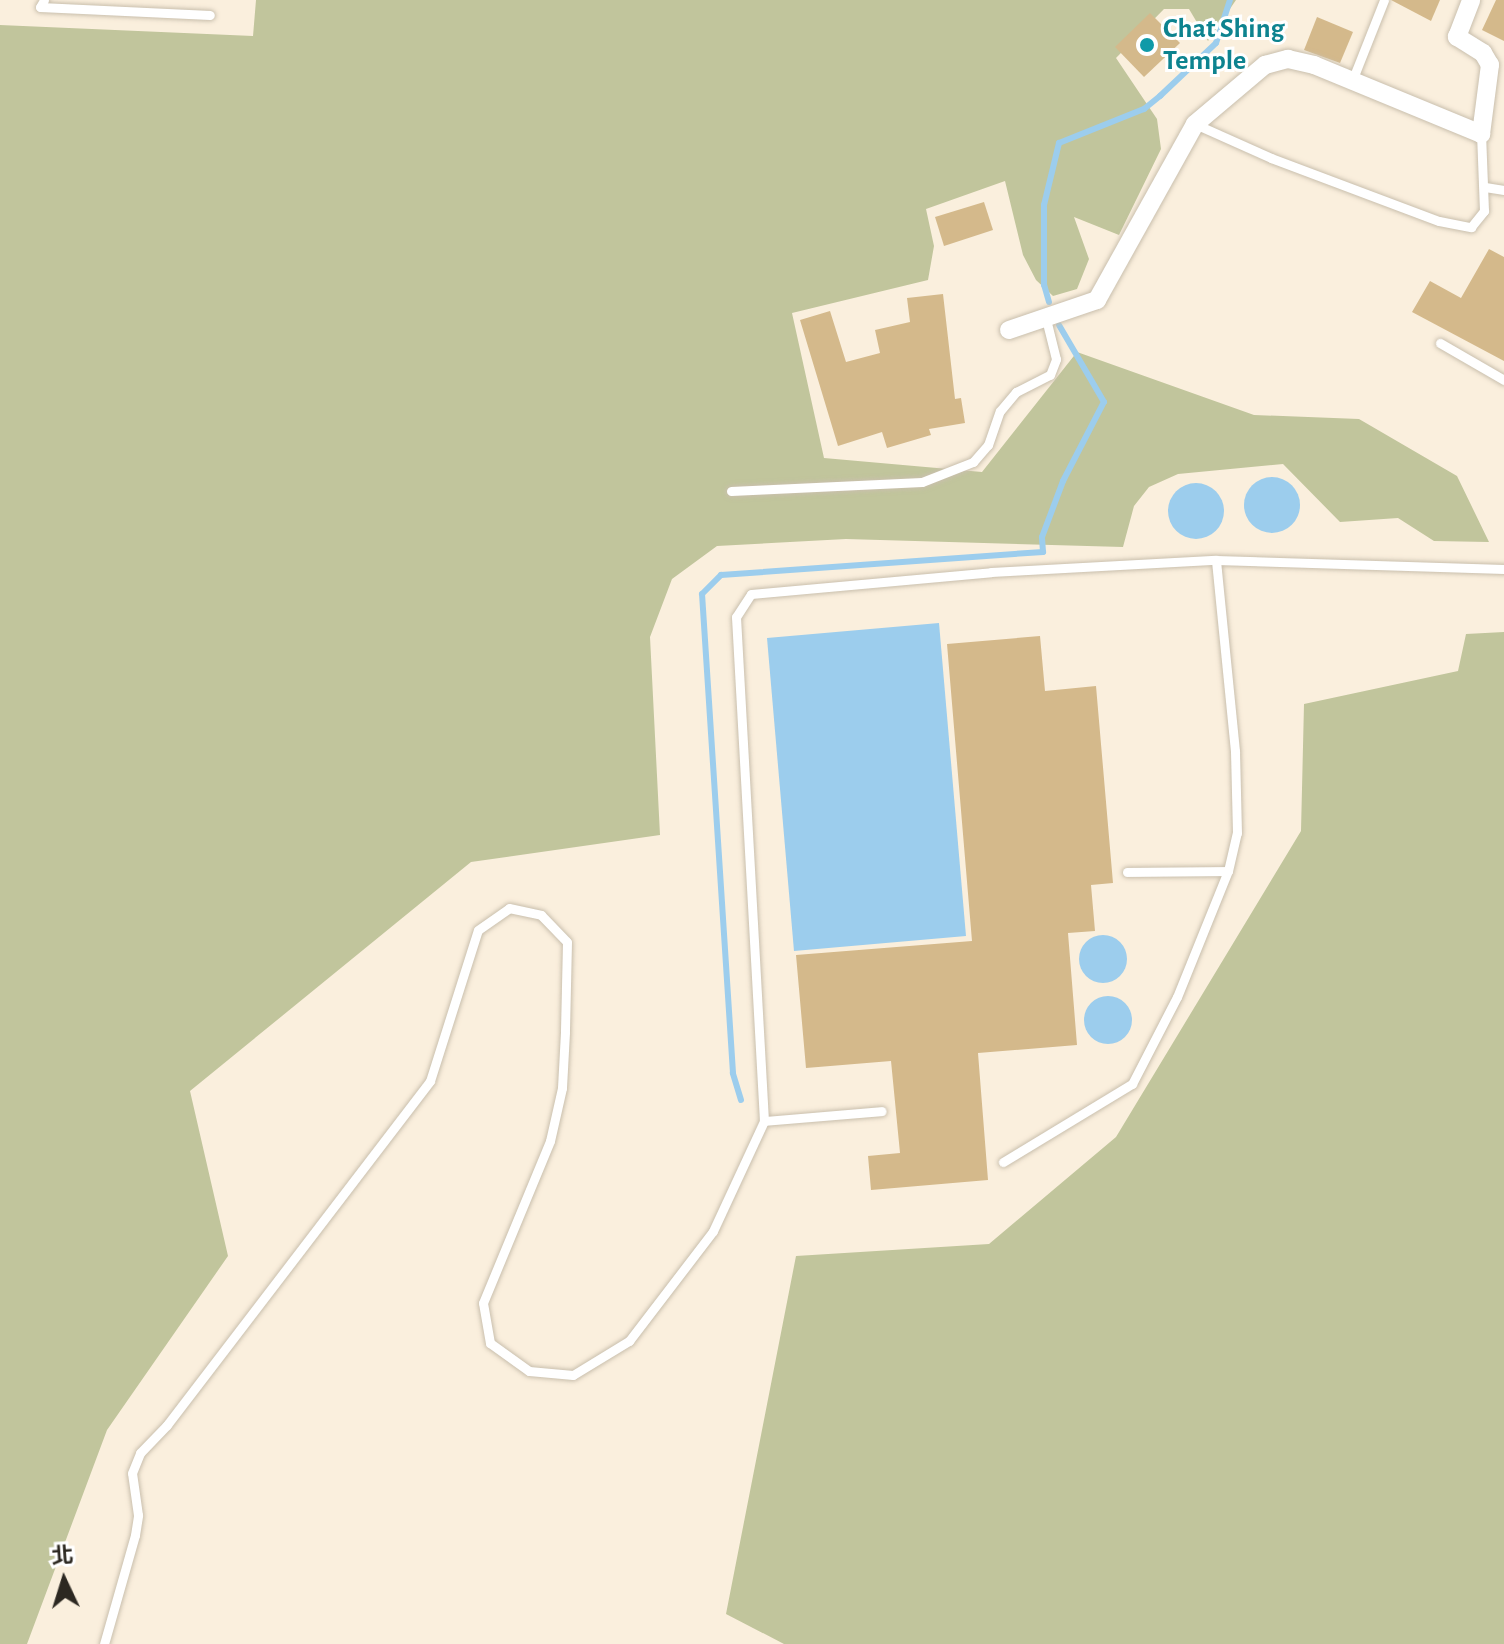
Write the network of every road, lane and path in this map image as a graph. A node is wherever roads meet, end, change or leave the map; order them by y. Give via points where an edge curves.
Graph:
1 (44, 0) edge
2 (1384, 0) edge
3 (1471, 0) edge
4 (210, 15) dead end
5 (1352, 81) junction
6 (1195, 124) junction
7 (1481, 134) junction
8 (1485, 187) junction
9 (1504, 190) edge
10 (1046, 319) junction
11 (1009, 330) dead end
12 (1440, 343) dead end
13 (1504, 380) edge
14 (731, 491) dead end
15 (1216, 560) junction
16 (1504, 569) edge
17 (1228, 871) junction
18 (1127, 872) dead end
19 (882, 1111) dead end
20 (764, 1121) junction
21 (1003, 1162) dead end
22 (104, 1644) edge

1 - 4 lane via 40,7
2 - 5 lane
3 - 7 street via 1457,37 1483,53 1490,65
5 - 6 street via 1288,59 1265,65
5 - 7 street
6 - 8 lane via 1271,158 1461,226 1471,227 1484,211
6 - 10 street via 1097,300
7 - 8 lane
8 - 9 lane
10 - 11 street
10 - 14 lane via 1056,359 1050,375 1016,392 973,462 922,482
12 - 13 lane
15 - 16 lane
15 - 17 lane via 1235,751 1237,833
15 - 20 lane via 991,572 751,594 736,617
17 - 18 lane
17 - 21 lane via 1177,997 1132,1084
19 - 20 lane
20 - 22 lane via 713,1231 629,1341 573,1375 529,1371 508,1359 490,1343 483,1303 550,1141 562,1088 567,942 541,915 509,908 478,930 430,1081 140,1453 132,1473 135,1535

